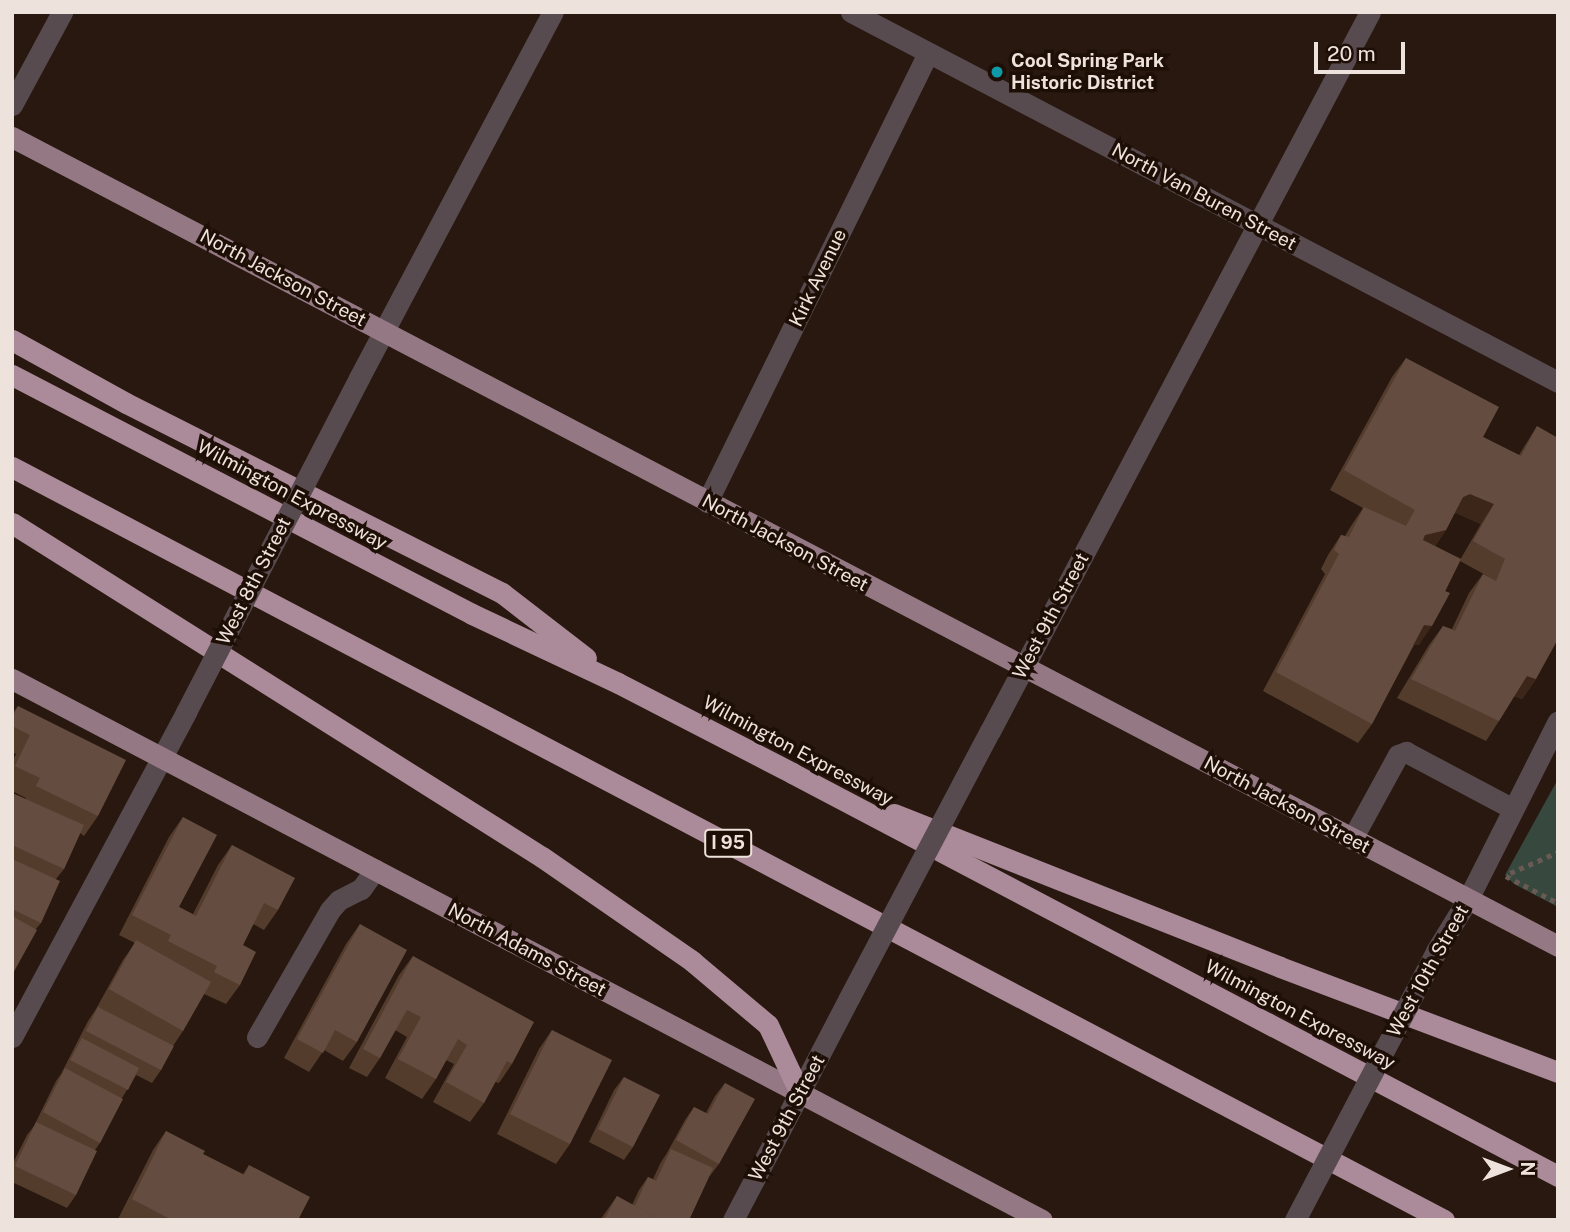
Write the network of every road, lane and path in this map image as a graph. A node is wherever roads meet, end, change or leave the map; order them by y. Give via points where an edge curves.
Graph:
1 (62, 12) edge
2 (553, 12) edge
3 (850, 12) edge
4 (1370, 12) edge
5 (928, 53) junction
6 (12, 105) edge
7 (12, 137) edge
8 (1257, 225) junction
9 (385, 332) junction
10 (12, 340) edge
11 (12, 375) edge
12 (1558, 382) edge
13 (12, 467) edge
14 (707, 502) junction
15 (12, 523) edge
16 (1023, 667) junction
17 (12, 679) edge
18 (618, 683) junction
19 (1558, 721) edge
20 (161, 757) junction
21 (792, 774) junction
22 (1513, 809) junction
23 (1352, 839) junction
24 (1558, 852) edge
25 (1511, 863) dead end
26 (375, 870) junction
27 (1505, 875) junction
28 (1468, 899) junction
29 (1558, 903) edge
30 (1558, 946) edge
31 (12, 1037) edge
32 (257, 1037) dead end
33 (1558, 1072) edge
34 (800, 1093) junction
35 (1558, 1176) edge
36 (733, 1220) edge
37 (1042, 1220) edge
38 (1295, 1220) edge
39 (1444, 1220) edge

1 - 6 street
2 - 9 street, West 8th Street
3 - 5 street, North Van Buren Street
4 - 8 street, West 9th Street
5 - 8 street, North Van Buren Street
5 - 14 street, Kirk Avenue
7 - 9 main road, North Jackson Street
8 - 12 street, North Van Buren Street
8 - 16 street, West 9th Street
9 - 14 main road, North Jackson Street
9 - 20 street, West 8th Street, bridge
10 - 18 highway via 126,403 502,593
11 - 18 highway, Wilmington Expressway via 472,614
13 - 39 highway, I 95
14 - 16 main road, North Jackson Street
15 - 34 highway via 542,857 692,961 768,1025
16 - 23 main road, North Jackson Street
16 - 34 street, West 9th Street, bridge
17 - 20 main road, North Adams Street
18 - 21 highway, Wilmington Expressway
19 - 22 street, West 10th Street
20 - 26 main road, North Adams Street
20 - 31 street, West 8th Street
21 - 33 highway
21 - 35 highway, Wilmington Expressway
22 - 23 street via 1406,752 1398,755
22 - 28 street, West 10th Street
23 - 28 main road, North Jackson Street
24 - 27 path
25 - 27 path
26 - 32 street via 361,889 330,910
26 - 34 main road, North Adams Street
27 - 29 path
28 - 30 main road, North Jackson Street
28 - 38 street, West 10th Street, bridge
34 - 36 street, West 9th Street
34 - 37 main road, North Adams Street

